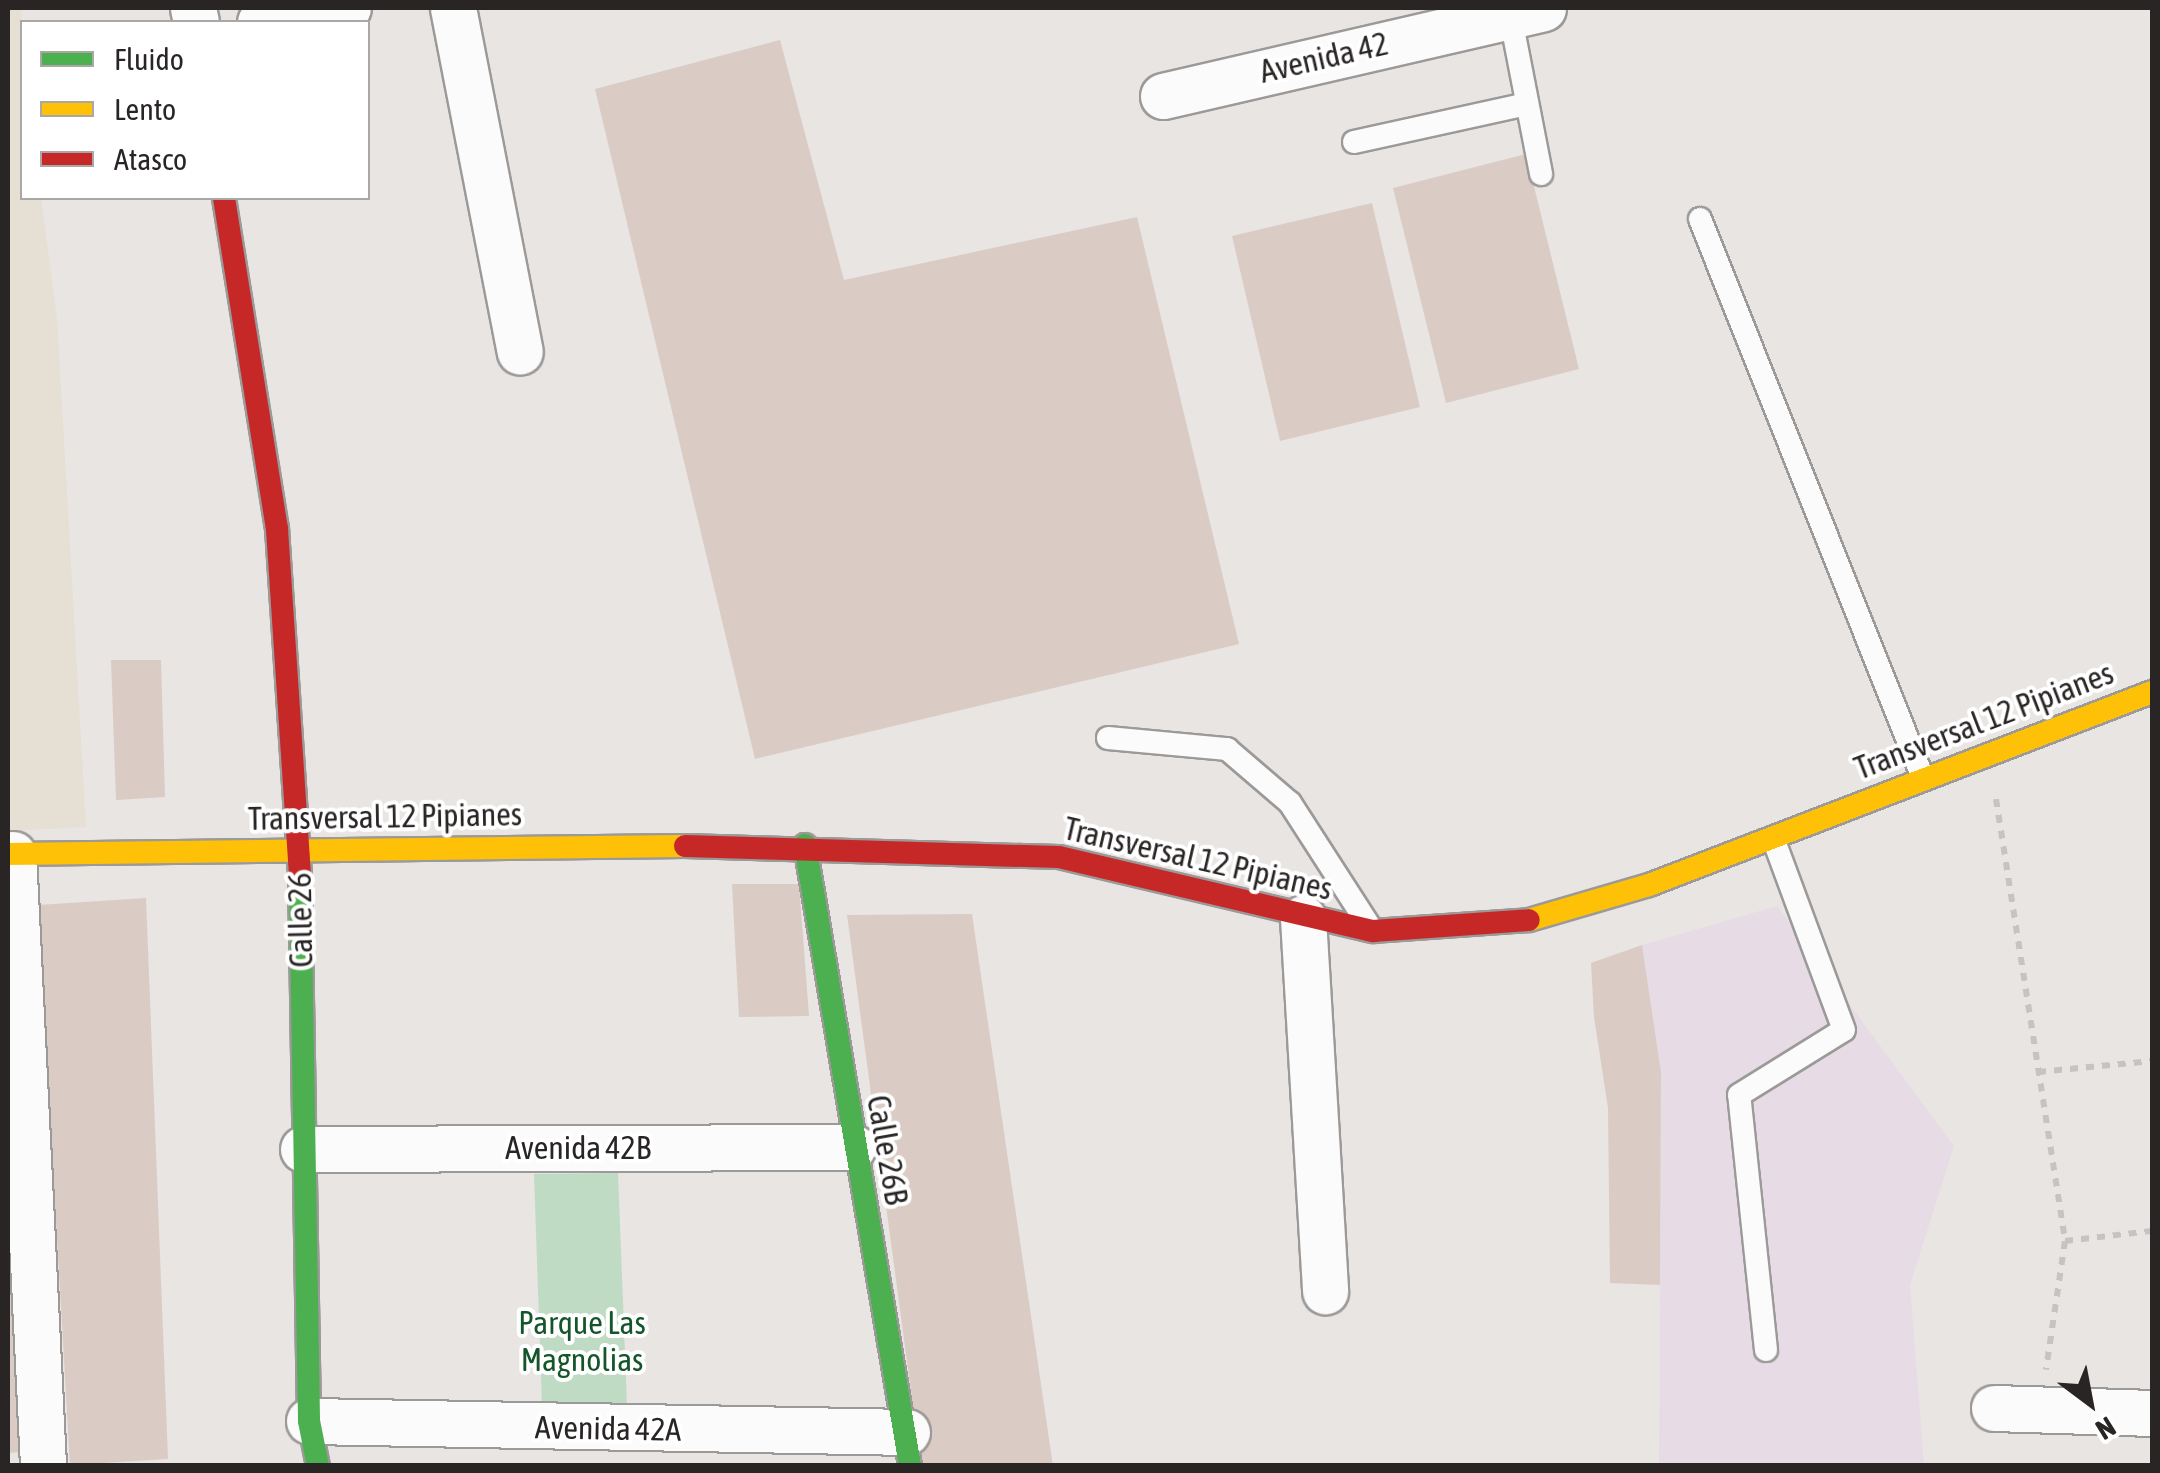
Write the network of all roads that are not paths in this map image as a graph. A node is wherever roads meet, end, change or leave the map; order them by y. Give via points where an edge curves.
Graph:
1 (348, 8) edge
2 (452, 8) edge
3 (1527, 11) edge
4 (273, 20) edge
5 (1164, 96) dead end
6 (1528, 104) junction
7 (1354, 142) dead end
8 (1541, 174) dead end
9 (224, 200) edge
10 (1700, 219) dead end
11 (520, 352) dead end
12 (2150, 702) edge
13 (1108, 738) dead end
14 (1923, 778) junction
15 (1773, 838) junction
16 (805, 845) junction
17 (300, 850) junction
18 (10, 854) edge
19 (1303, 918) junction
20 (1372, 932) junction
21 (13, 967) edge
22 (852, 1146) junction
23 (303, 1149) junction
24 (1324, 1291) dead end
25 (1766, 1350) dead end
26 (1994, 1408) dead end
27 (2152, 1413) edge
28 (309, 1421) junction
29 (648, 1448) edge
30 (908, 1449) edge
31 (43, 1466) edge
32 (318, 1466) edge

1 - 4 street
2 - 11 street
3 - 5 street, Avenida 42
3 - 6 lane
6 - 7 lane
6 - 8 lane
9 - 17 street, Calle 26 via 277,528
10 - 14 lane
12 - 14 street, Transversal 12 Pipianes
13 - 20 lane via 1227,749 1290,804
14 - 15 street, Transversal 12 Pipianes
15 - 20 street, Transversal 12 Pipianes via 1525,921
15 - 25 lane via 1844,1030 1739,1095
16 - 17 street, Transversal 12 Pipianes
16 - 19 street, Transversal 12 Pipianes via 1059,857
16 - 22 street, Calle 26B
17 - 18 street, Transversal 12 Pipianes
17 - 23 street, Calle 26
18 - 21 street
19 - 20 street, Transversal 12 Pipianes
19 - 24 street
21 - 31 street
22 - 23 street, Avenida 42B
22 - 30 street, Calle 26B
23 - 28 street, Calle 26
26 - 27 street
28 - 29 street, Avenida 42A
28 - 32 street, Calle 26
29 - 30 street, Avenida 42A

